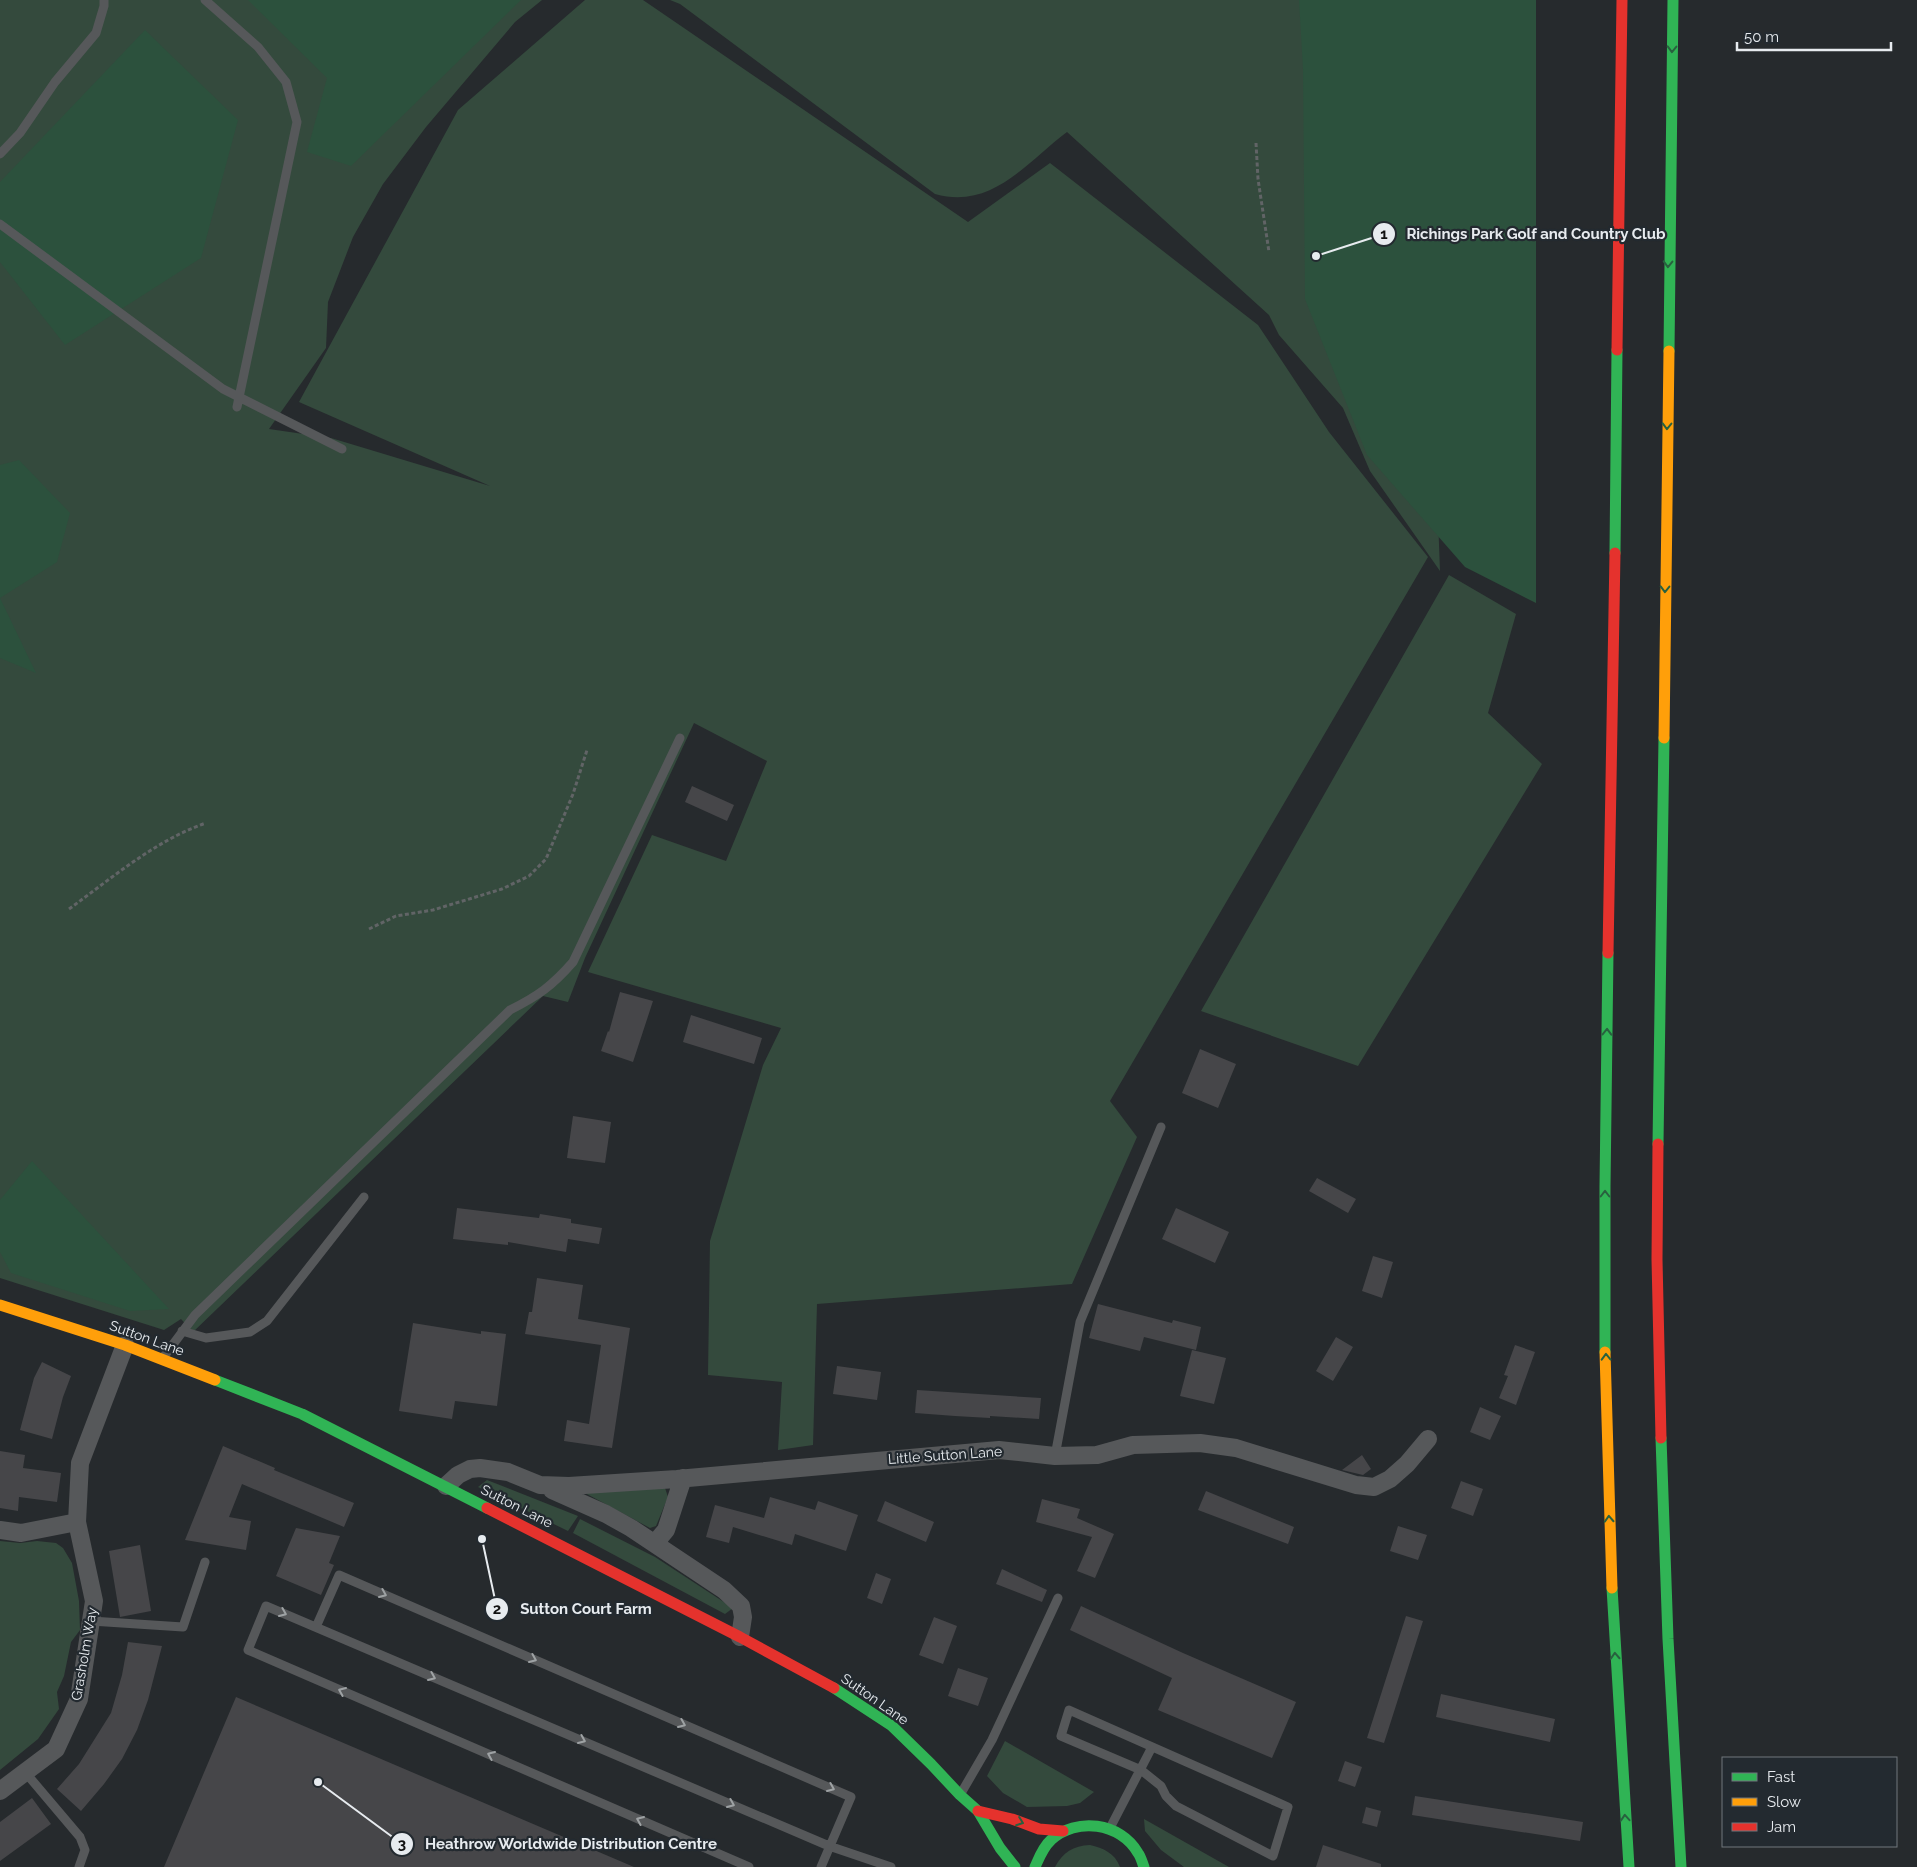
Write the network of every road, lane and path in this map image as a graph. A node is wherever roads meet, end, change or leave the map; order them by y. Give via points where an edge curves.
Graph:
1 (104, 0) edge
2 (206, 0) edge
3 (1622, 0) edge
4 (1672, 0) edge
5 (1256, 143) dead end
6 (0, 154) edge
7 (0, 224) edge
8 (1269, 252) dead end
9 (239, 397) junction
10 (237, 407) dead end
11 (342, 448) dead end
12 (680, 738) dead end
13 (587, 750) dead end
14 (206, 823) dead end
15 (69, 909) dead end
16 (369, 929) dead end
17 (1161, 1127) dead end
18 (364, 1197) dead end
19 (0, 1305) edge
20 (182, 1331) junction
21 (126, 1344) junction
22 (162, 1359) junction
23 (1428, 1439) dead end
24 (1055, 1456) junction
25 (683, 1478) junction
26 (540, 1485) junction
27 (446, 1486) junction
28 (77, 1522) junction
29 (0, 1530) edge
30 (655, 1542) junction
31 (206, 1562) dead end
32 (1058, 1598) dead end
33 (91, 1621) junction
34 (316, 1627) junction
35 (740, 1637) junction
36 (1152, 1747) junction
37 (1141, 1770) junction
38 (25, 1772) junction
39 (0, 1791) edge
40 (960, 1795) junction
41 (978, 1811) junction
42 (1110, 1828) junction
43 (1063, 1831) junction
44 (829, 1846) junction
45 (1146, 1865) edge
46 (884, 1866) edge
47 (78, 1867) edge
48 (749, 1867) edge
49 (821, 1867) edge
50 (1015, 1867) edge
51 (1035, 1867) edge
52 (1629, 1867) edge
53 (1681, 1867) edge

1 - 6 lane via 96,33
2 - 9 lane via 258,47 286,82 297,122
52 -> 3 main road via 1608,1490 1605,1261
4 -> 53 main road via 1657,1259 1666,1610
5 - 8 path
7 - 9 lane via 223,389
9 - 10 lane
9 - 11 lane
12 - 20 lane via 573,962 536,997 510,1010
13 - 16 path via 546,859 529,876 502,889 434,910 396,916
14 - 15 path via 188,829 155,848
17 - 24 lane via 1080,1322
18 - 20 lane via 267,1321 250,1332 206,1338
19 - 21 main road, Sutton Lane
20 - 22 lane
21 - 22 main road, Sutton Lane
21 - 28 street, Grasholm Way via 80,1463
22 - 27 main road, Sutton Lane via 302,1414
23 - 24 street, Little Sutton Lane via 1396,1476 1374,1487 1356,1485 1236,1448 1200,1442 1133,1445 1097,1455
24 - 25 street, Little Sutton Lane via 999,1450
25 - 26 street, Little Sutton Lane
25 - 30 street via 666,1530
26 - 27 street, Little Sutton Lane via 508,1472 480,1468 458,1475
26 - 30 street via 606,1514
27 - 35 main road, Sutton Lane
28 - 29 street via 21,1533
28 - 33 street, Grasholm Way via 94,1601
30 - 35 street via 738,1602 742,1617
31 - 33 lane via 183,1627
32 - 40 lane via 992,1740
33 - 38 street, Grasholm Way via 79,1699 56,1749
34 -> 44 lane
34 -> 44 lane via 339,1575 851,1797
48 -> 34 lane via 248,1650 266,1606
35 - 40 main road, Sutton Lane via 826,1683 892,1726
36 - 37 lane
36 - 37 lane via 1069,1710 1061,1736
36 - 37 lane via 1288,1806 1273,1856 1176,1806
37 - 42 lane
38 - 39 street, Grasholm Way
38 - 47 lane via 80,1837 85,1850
40 - 41 main road, Sutton Lane
41 -> 43 main road, Sutton Lane via 1039,1829
41 - 50 main road, Sutton Lane
42 - 43 main road via 1078,1825
42 - 45 main road via 1124,1836
43 - 51 main road via 1041,1852
44 - 46 lane
44 - 49 lane

